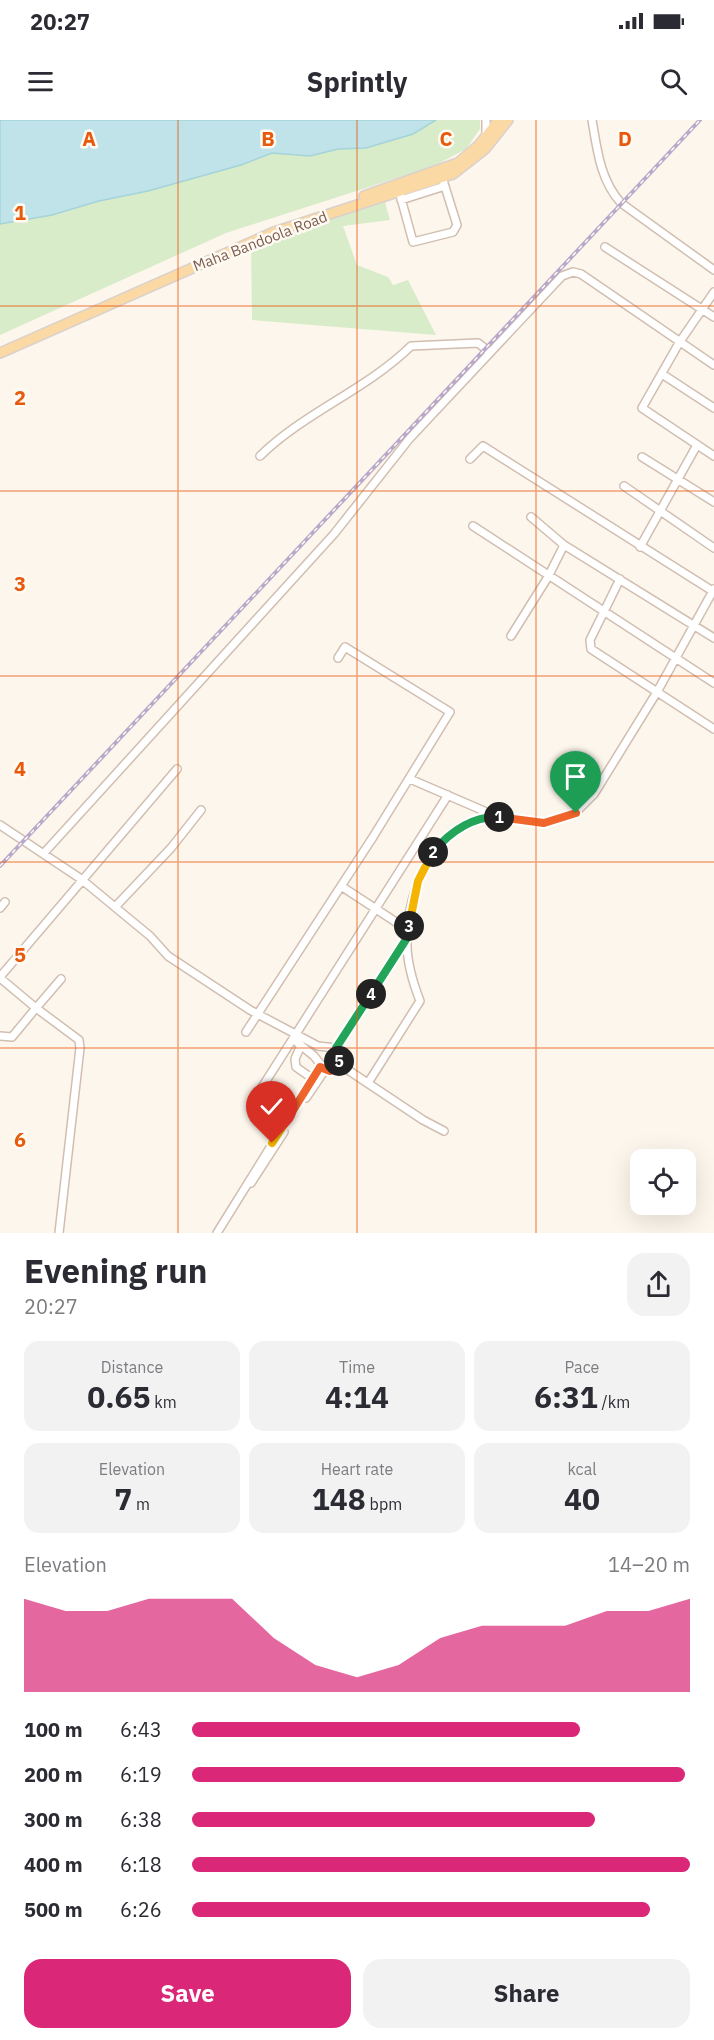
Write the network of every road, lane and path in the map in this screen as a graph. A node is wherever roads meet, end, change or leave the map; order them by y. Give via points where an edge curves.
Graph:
1 (486, 120) edge
2 (499, 120) edge
3 (508, 120) edge
4 (592, 120) edge
5 (486, 138) junction
6 (485, 149) junction
7 (443, 182) junction
8 (400, 196) junction
9 (605, 247) dead end
10 (714, 270) edge
11 (714, 292) edge
12 (701, 309) junction
13 (714, 317) edge
14 (679, 343) junction
15 (0, 346) edge
16 (487, 350) dead end
17 (0, 352) edge
18 (714, 365) edge
19 (662, 374) junction
20 (714, 408) edge
21 (697, 445) junction
22 (260, 456) dead end
23 (714, 456) edge
24 (642, 457) dead end
25 (471, 459) dead end
26 (677, 477) junction
27 (624, 486) dead end
28 (714, 502) edge
29 (660, 511) junction
30 (531, 517) dead end
31 (473, 526) dead end
32 (564, 545) junction
33 (640, 547) junction
34 (714, 548) edge
35 (548, 577) junction
36 (620, 579) junction
37 (714, 591) edge
38 (604, 611) junction
39 (694, 625) junction
40 (511, 636) dead end
41 (714, 638) edge
42 (338, 658) dead end
43 (676, 658) junction
44 (714, 683) edge
45 (657, 692) junction
46 (714, 729) edge
47 (177, 769) dead end
48 (410, 779) junction
49 (448, 795) junction
50 (201, 810) dead end
51 (498, 817) junction
52 (0, 825) edge
53 (44, 853) junction
54 (81, 879) junction
55 (341, 886) junction
56 (5, 902) dead end
57 (116, 906) junction
58 (0, 908) edge
59 (376, 909) junction
60 (407, 934) junction
61 (0, 977) edge
62 (61, 979) dead end
63 (36, 1008) junction
64 (258, 1015) junction
65 (246, 1032) dead end
66 (0, 1036) edge
67 (295, 1036) junction
68 (301, 1045) junction
69 (336, 1048) junction
70 (339, 1064) junction
71 (322, 1068) junction
72 (312, 1079) junction
73 (368, 1083) junction
74 (252, 1103) dead end
75 (444, 1131) dead end
76 (244, 1192) junction
77 (59, 1233) edge
78 (218, 1233) edge

1 - 5 street
2 - 5 main road, Maha Bandoola Road
3 - 6 main road, Maha Bandoola Road
4 - 10 street via 598,156 610,191
5 - 6 street
5 - 15 main road, Maha Bandoola Road via 450,167 272,226
6 - 7 main road, Maha Bandoola Road
7 - 8 main road, Maha Bandoola Road
7 - 8 street via 457,225 453,232 415,243
8 - 17 main road, Maha Bandoola Road via 249,242
9 - 12 street
11 - 12 street
12 - 13 street
12 - 14 street
14 - 18 street
14 - 19 street
14 - 53 street via 581,274 562,276 410,438 327,542
16 - 22 street via 478,343 411,346 391,366 277,439
19 - 20 street
19 - 21 street via 642,408
21 - 23 street
21 - 26 street
24 - 26 street
25 - 33 street via 483,446
26 - 28 street
26 - 29 street
27 - 29 street
29 - 33 street
29 - 34 street
30 - 32 street
31 - 35 street
32 - 35 street
32 - 36 street
33 - 37 street
35 - 38 street
35 - 40 street
36 - 38 street
36 - 39 street
37 - 39 street
38 - 43 street
38 - 45 street via 590,640 591,649
39 - 41 street
39 - 43 street
42 - 48 street via 345,646 450,712
43 - 44 street
43 - 45 street
45 - 46 street
45 - 51 street via 594,794 576,813 544,823
47 - 54 street
48 - 49 street
48 - 55 street
49 - 51 street
49 - 59 street
50 - 57 street
51 - 60 street via 467,823 433,852 418,881
52 - 53 street
53 - 54 street
54 - 57 street
54 - 61 street
55 - 59 street
55 - 64 street
56 - 58 street
57 - 64 street via 168,956
59 - 60 street
59 - 67 street
60 - 69 street
60 - 73 street via 420,1001
61 - 63 street
62 - 63 street
63 - 66 street via 12,1037
63 - 77 street via 79,1040 81,1048
64 - 65 street
64 - 67 street
67 - 68 street
67 - 69 street via 318,1046
67 - 74 street
68 - 71 street
68 - 72 street via 296,1067
69 - 70 street
70 - 71 street via 330,1071
70 - 73 street
71 - 72 street
71 - 76 street
72 - 76 street
73 - 75 street
76 - 78 street

